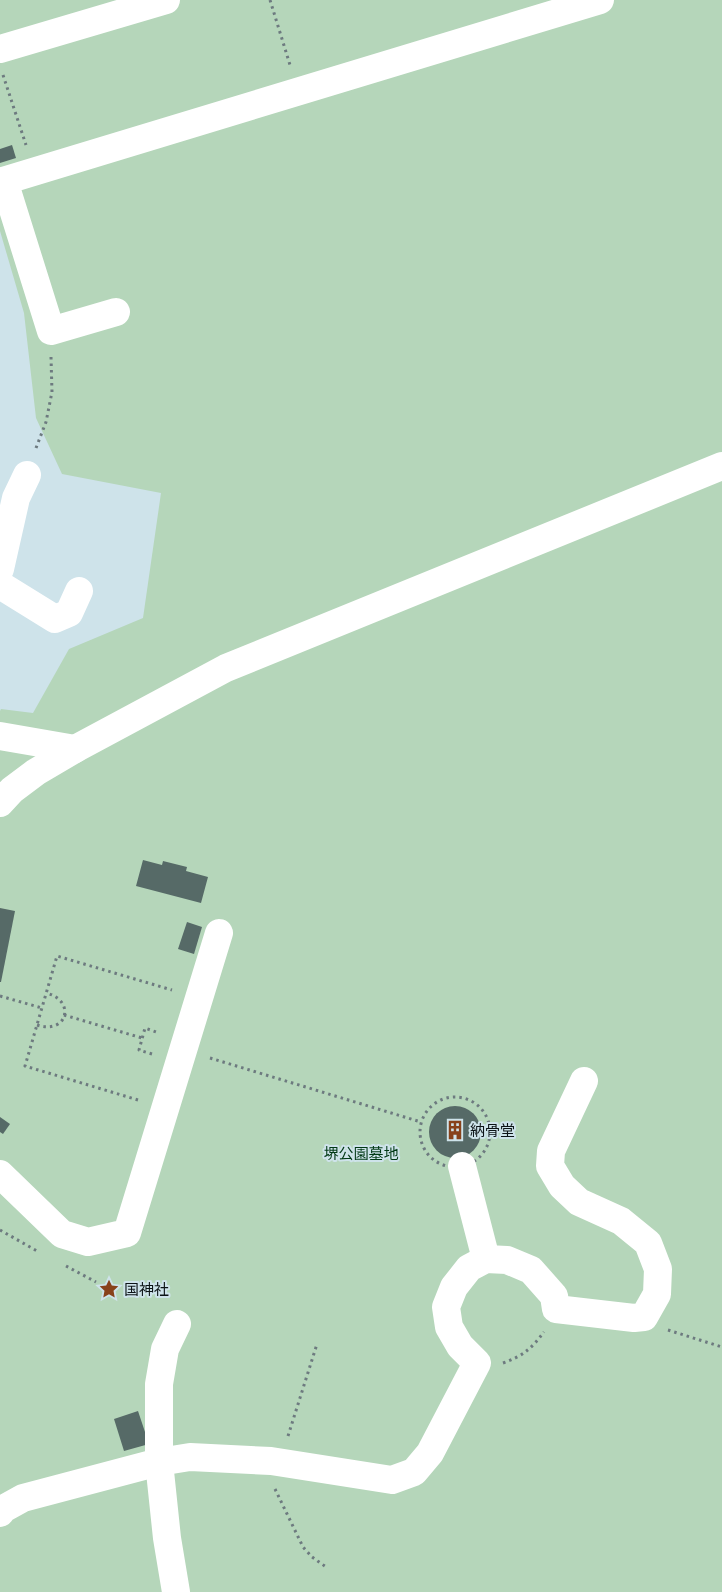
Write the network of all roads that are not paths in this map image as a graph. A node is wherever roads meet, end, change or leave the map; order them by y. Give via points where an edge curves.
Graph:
1 (166, 0) edge
2 (600, 0) edge
3 (1, 61) edge
4 (2, 182) edge
5 (116, 312) dead end
6 (722, 466) edge
7 (27, 475) road end
8 (0, 570) edge
9 (0, 585) edge
10 (80, 591) dead end
11 (0, 736) edge
12 (75, 749) junction
13 (0, 803) edge
14 (219, 933) dead end
15 (584, 1081) dead end
16 (462, 1166) road end
17 (0, 1174) edge
18 (486, 1259) junction
19 (177, 1324) dead end
20 (159, 1462) junction
21 (0, 1513) edge
22 (176, 1592) edge

1 - 3 street
2 - 4 street
4 - 5 street via 51,331
6 - 12 street via 226,668
7 - 8 street via 16,498
9 - 10 street via 55,619 69,613
11 - 12 street
12 - 13 street via 30,777
14 - 17 street via 127,1232 88,1242 62,1234
15 - 18 street via 551,1151 550,1166 562,1186 579,1202 621,1221 648,1243 658,1269 657,1294 644,1317 556,1309 554,1296 531,1270 507,1260
16 - 18 street
18 - 20 street via 469,1268 454,1287 446,1307 449,1327 460,1346 477,1363 430,1453 414,1472 392,1480 275,1462 190,1457
19 - 20 street via 165,1349 159,1384
20 - 21 street via 23,1498
20 - 22 street

